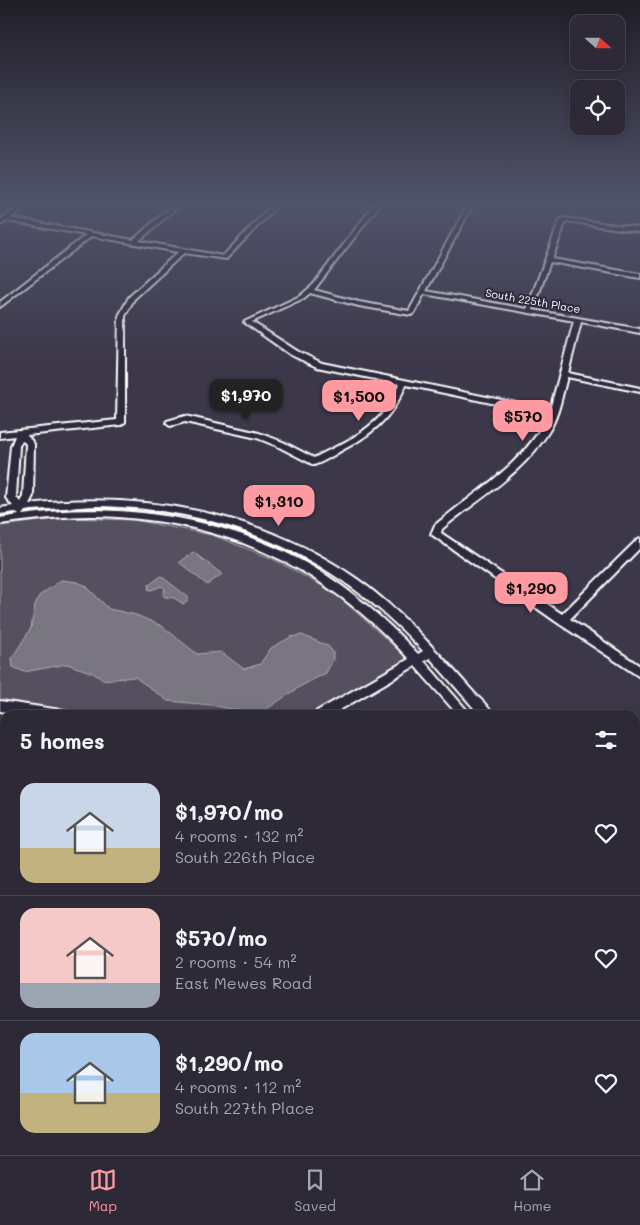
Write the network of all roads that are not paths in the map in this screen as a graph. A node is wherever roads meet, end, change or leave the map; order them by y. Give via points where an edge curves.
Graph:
1 (62, 257) edge
2 (176, 257) edge
3 (337, 257) edge
4 (441, 257) edge
5 (549, 257) edge
6 (548, 260) junction
7 (640, 276) edge
8 (308, 291) junction
9 (422, 292) junction
10 (0, 305) edge
11 (530, 310) junction
12 (578, 319) junction
13 (640, 331) edge
14 (564, 374) junction
15 (404, 382) junction
16 (640, 390) edge
17 (553, 413) junction
18 (170, 423) dead end
19 (21, 433) junction
20 (0, 435) edge
21 (29, 467) junction
22 (12, 470) junction
23 (0, 511) edge
24 (20, 513) junction
25 (0, 521) edge
26 (640, 542) edge
27 (562, 620) junction
28 (431, 652) junction
29 (416, 661) junction
30 (640, 672) edge
31 (0, 706) edge
32 (28, 710) edge
33 (330, 710) edge
34 (460, 710) edge
35 (483, 710) edge

1 - 10 street
2 - 19 street via 131,298 122,316 121,422
3 - 8 street
4 - 9 street
5 - 6 street
6 - 7 street
6 - 11 street
8 - 9 street via 410,313
8 - 15 street via 302,297 247,322 294,353 320,365
9 - 11 street, South 225th Place
11 - 12 street, South 225th Place
12 - 13 street, South 225th Place
12 - 14 street
14 - 16 street
14 - 17 street
15 - 17 street
15 - 18 street via 392,408 382,419 314,462 259,436 185,419
17 - 27 street via 537,444 438,527 436,534
19 - 20 street
19 - 21 street via 30,444
19 - 22 street via 15,446
21 - 22 street
21 - 24 street via 28,496
22 - 24 street via 11,498
23 - 24 street
24 - 25 street
24 - 28 street via 63,504 127,504 192,513 249,528 289,544 351,581 402,622
24 - 29 street via 118,514 189,524 236,537 286,558 331,583 401,643
26 - 27 street
27 - 30 street
28 - 29 street
28 - 35 street
29 - 33 street
29 - 34 street
31 - 32 street

